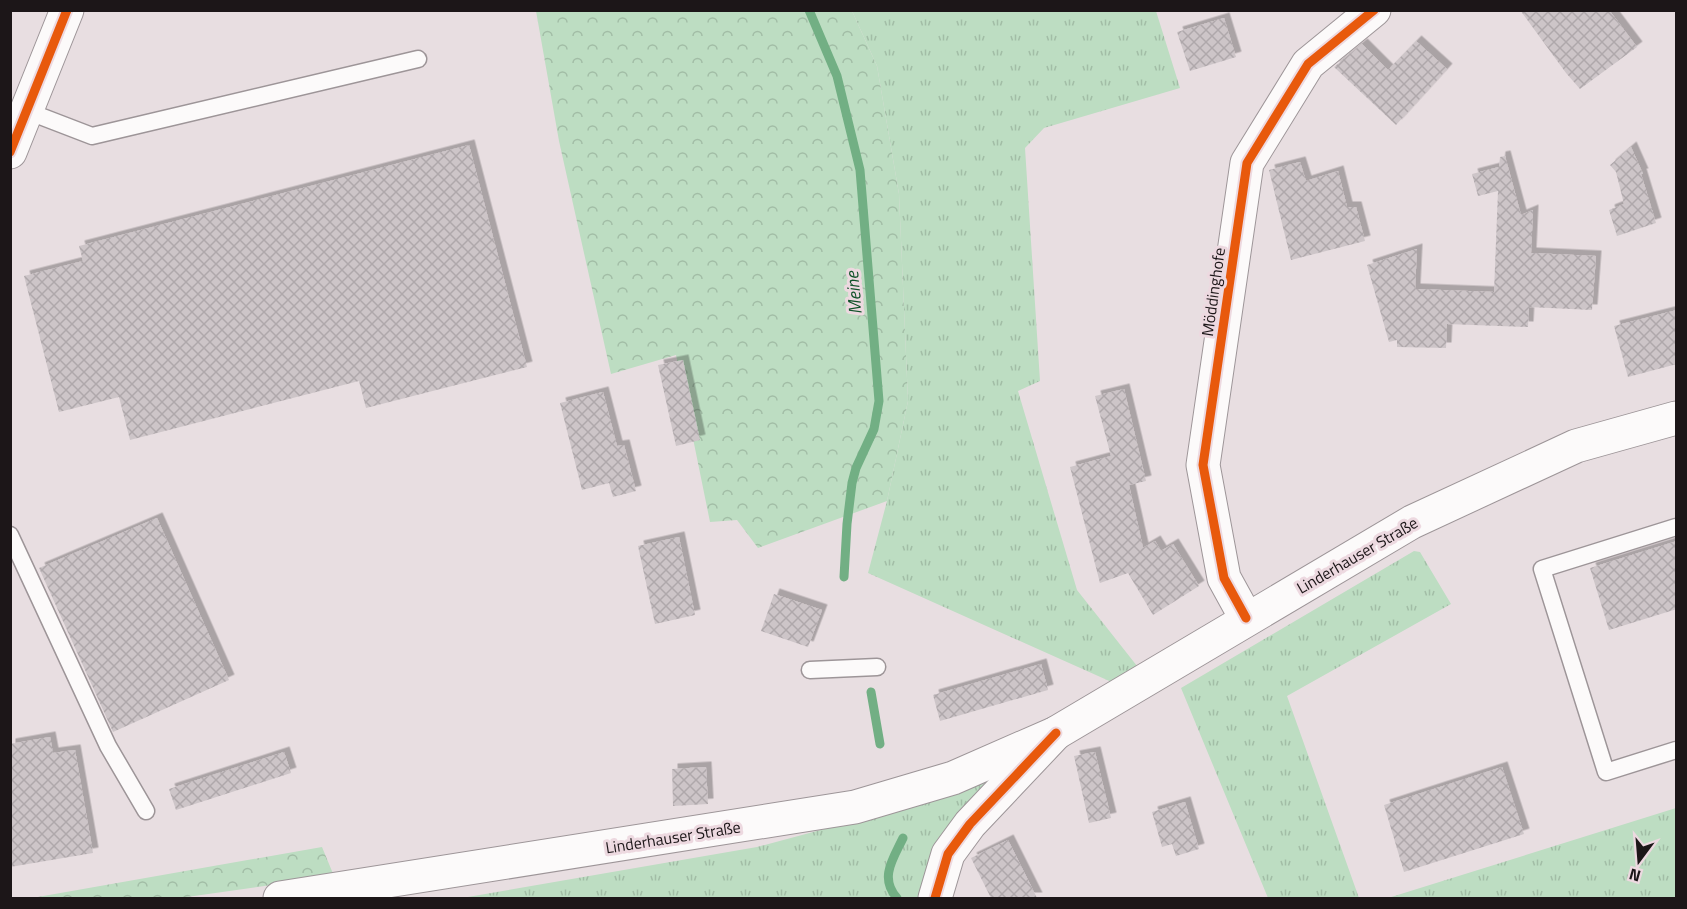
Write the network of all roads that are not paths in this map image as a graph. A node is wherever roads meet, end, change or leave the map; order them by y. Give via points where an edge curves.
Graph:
1 (67, 10) edge
2 (1374, 10) edge
3 (418, 59) dead end
4 (27, 111) junction
5 (10, 152) edge
6 (1677, 418) edge
7 (1677, 527) edge
8 (10, 536) edge
9 (1246, 618) junction
10 (877, 667) dead end
11 (810, 670) dead end
12 (1056, 733) junction
13 (1677, 750) edge
14 (146, 811) dead end
15 (936, 897) edge
16 (280, 898) edge

1 - 4 main road
2 - 9 main road, Möddinghofe via 1308,64 1247,163 1203,465 1224,578
3 - 4 lane via 92,136
4 - 5 main road
6 - 9 main road, Linderhauser Straße via 1576,446 1422,517
7 - 13 lane via 1542,569 1606,772
8 - 14 lane via 108,746
9 - 12 main road, Linderhauser Straße
10 - 11 lane
12 - 15 main road, Linderhauser Straße via 970,824 948,854
12 - 16 main road, Linderhauser Straße via 953,778 855,807

